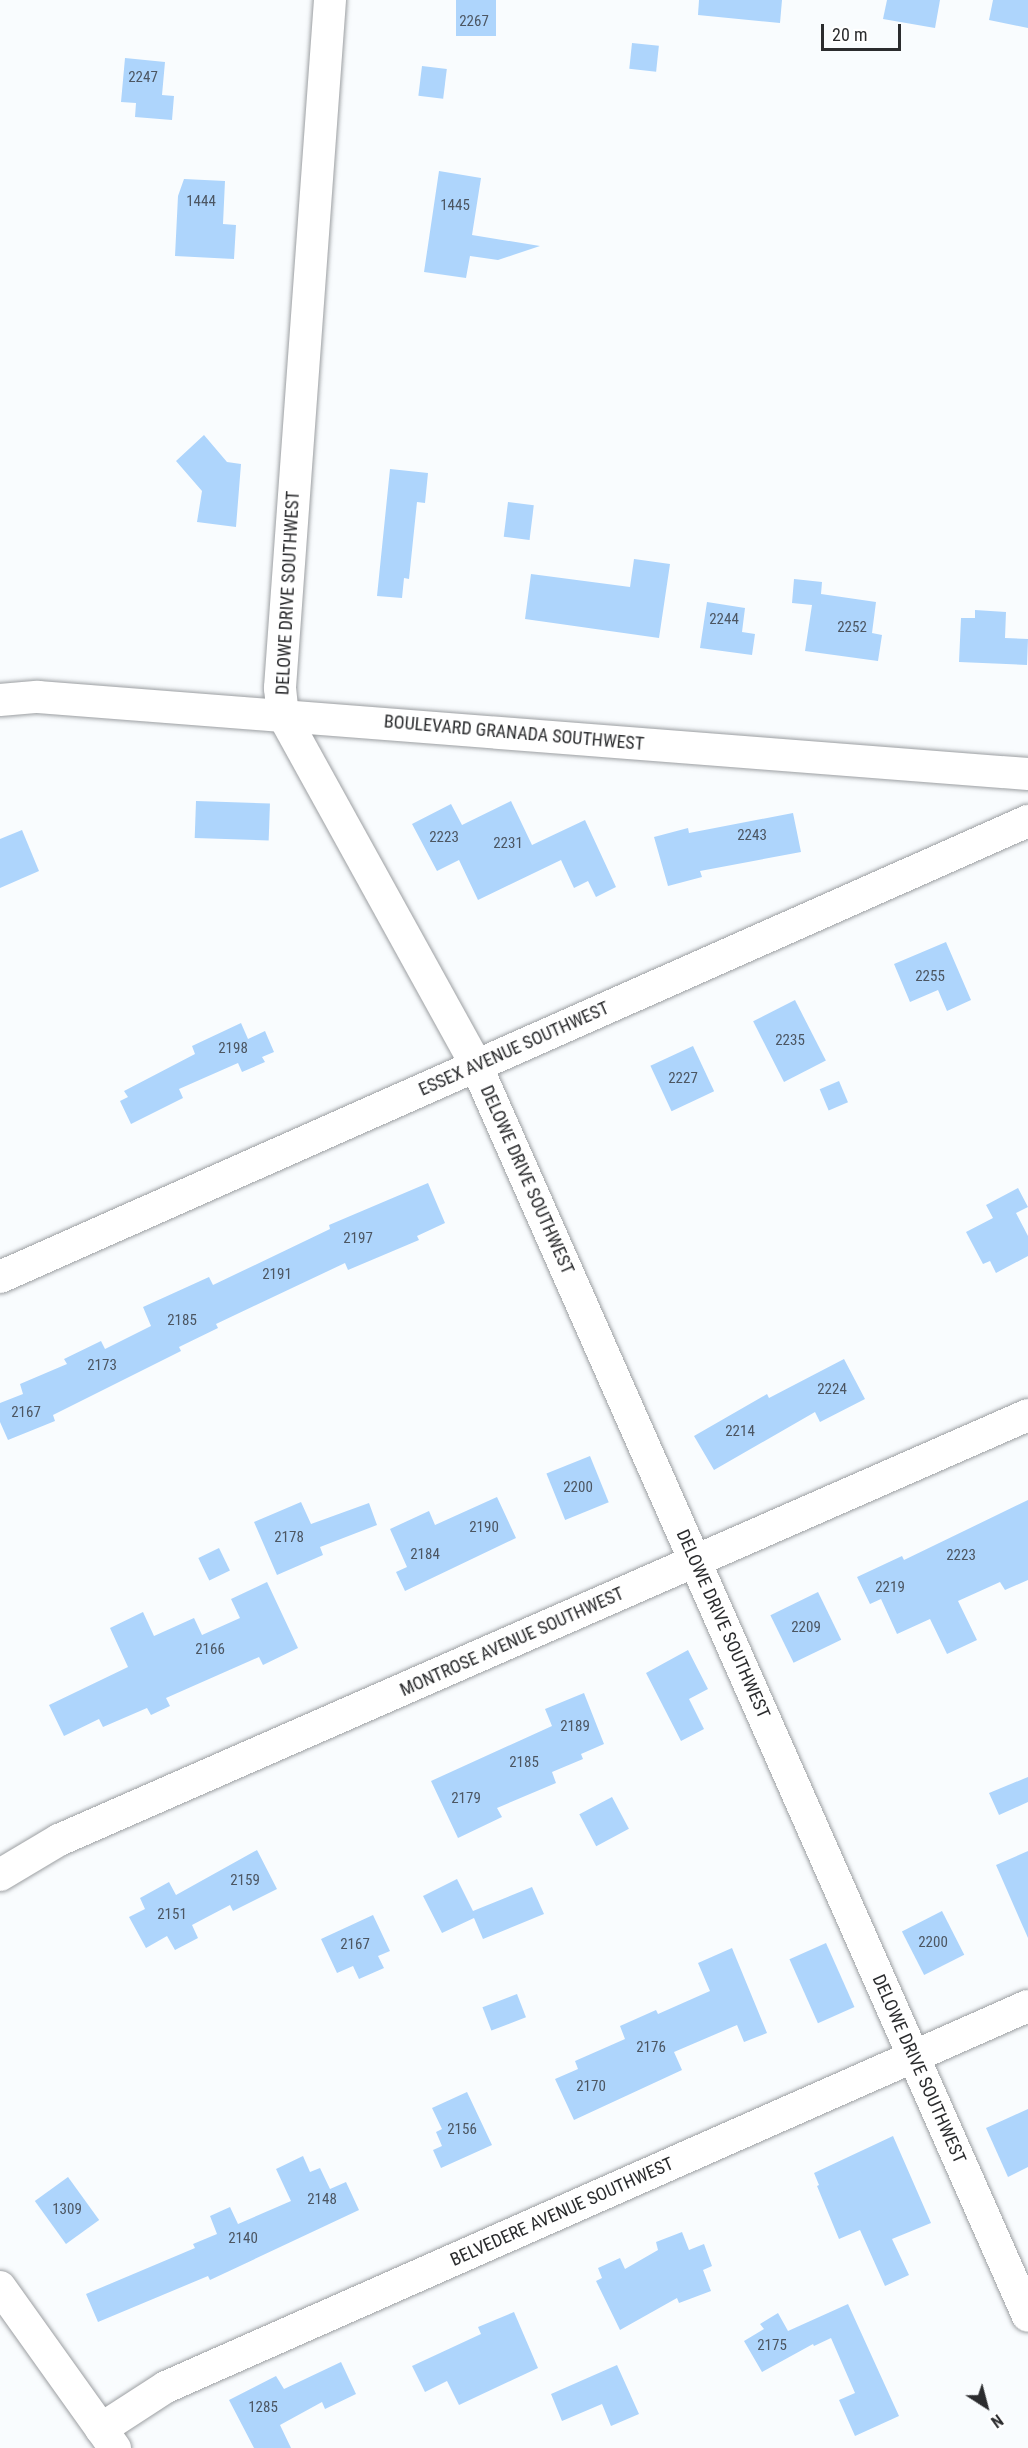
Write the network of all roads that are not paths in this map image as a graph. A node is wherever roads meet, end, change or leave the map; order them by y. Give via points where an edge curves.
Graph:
1 (330, 0) edge
2 (0, 700) edge
3 (283, 715) junction
4 (1028, 774) edge
5 (1028, 821) edge
6 (476, 1065) junction
7 (0, 1277) edge
8 (1028, 1415) edge
9 (696, 1562) junction
10 (0, 1875) edge
11 (1028, 2006) edge
12 (914, 2056) junction
13 (0, 2287) edge
14 (1028, 2316) edge
15 (108, 2439) edge

1 - 3 street, DELOWE DRIVE SOUTHWEST via 280,688
2 - 3 street, BOULEVARD GRANADA SOUTHWEST via 38,697
3 - 4 street, BOULEVARD GRANADA SOUTHWEST
3 - 6 street, DELOWE DRIVE SOUTHWEST
5 - 6 street, ESSEX AVENUE SOUTHWEST
6 - 7 street, ESSEX AVENUE SOUTHWEST
6 - 9 street, DELOWE DRIVE SOUTHWEST
8 - 9 street, MONTROSE AVENUE SOUTHWEST
9 - 10 street, MONTROSE AVENUE SOUTHWEST via 59,1840
9 - 12 street, DELOWE DRIVE SOUTHWEST
11 - 12 street, BELVEDERE AVENUE SOUTHWEST
12 - 14 street, DELOWE DRIVE SOUTHWEST
12 - 15 street, BELVEDERE AVENUE SOUTHWEST via 166,2387
13 - 15 street

